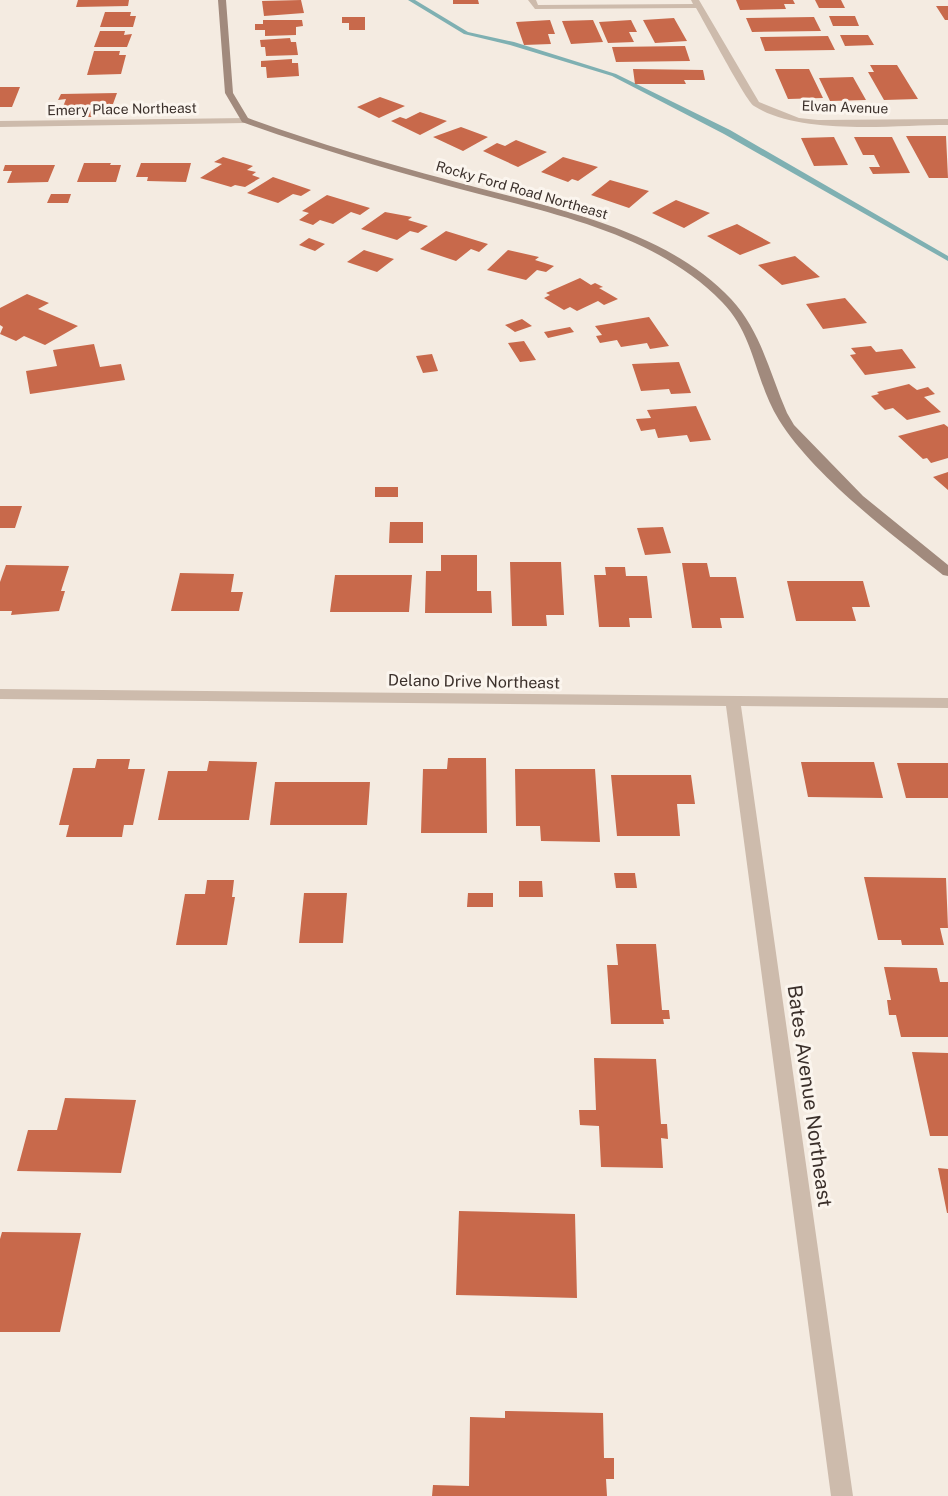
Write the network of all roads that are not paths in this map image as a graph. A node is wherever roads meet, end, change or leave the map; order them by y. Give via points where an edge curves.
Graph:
1 (222, 0) edge
2 (532, 0) edge
3 (696, 3) edge
4 (245, 120) junction
5 (948, 122) edge
6 (0, 124) edge
7 (948, 572) edge
8 (0, 694) edge
9 (733, 702) junction
10 (948, 703) edge
11 (842, 1496) edge

1 - 4 street via 229,93
2 - 3 street via 535,7
3 - 5 street, Elvan Avenue via 756,104 777,114 818,123
4 - 6 street, Emery Place Northeast
4 - 7 street, Rocky Ford Road Northeast via 613,232 677,262 718,293 744,322 782,414 809,448 856,497
8 - 9 street, Delano Drive Northeast
9 - 10 street, Delano Drive Northeast
9 - 11 street, Bates Avenue Northeast

